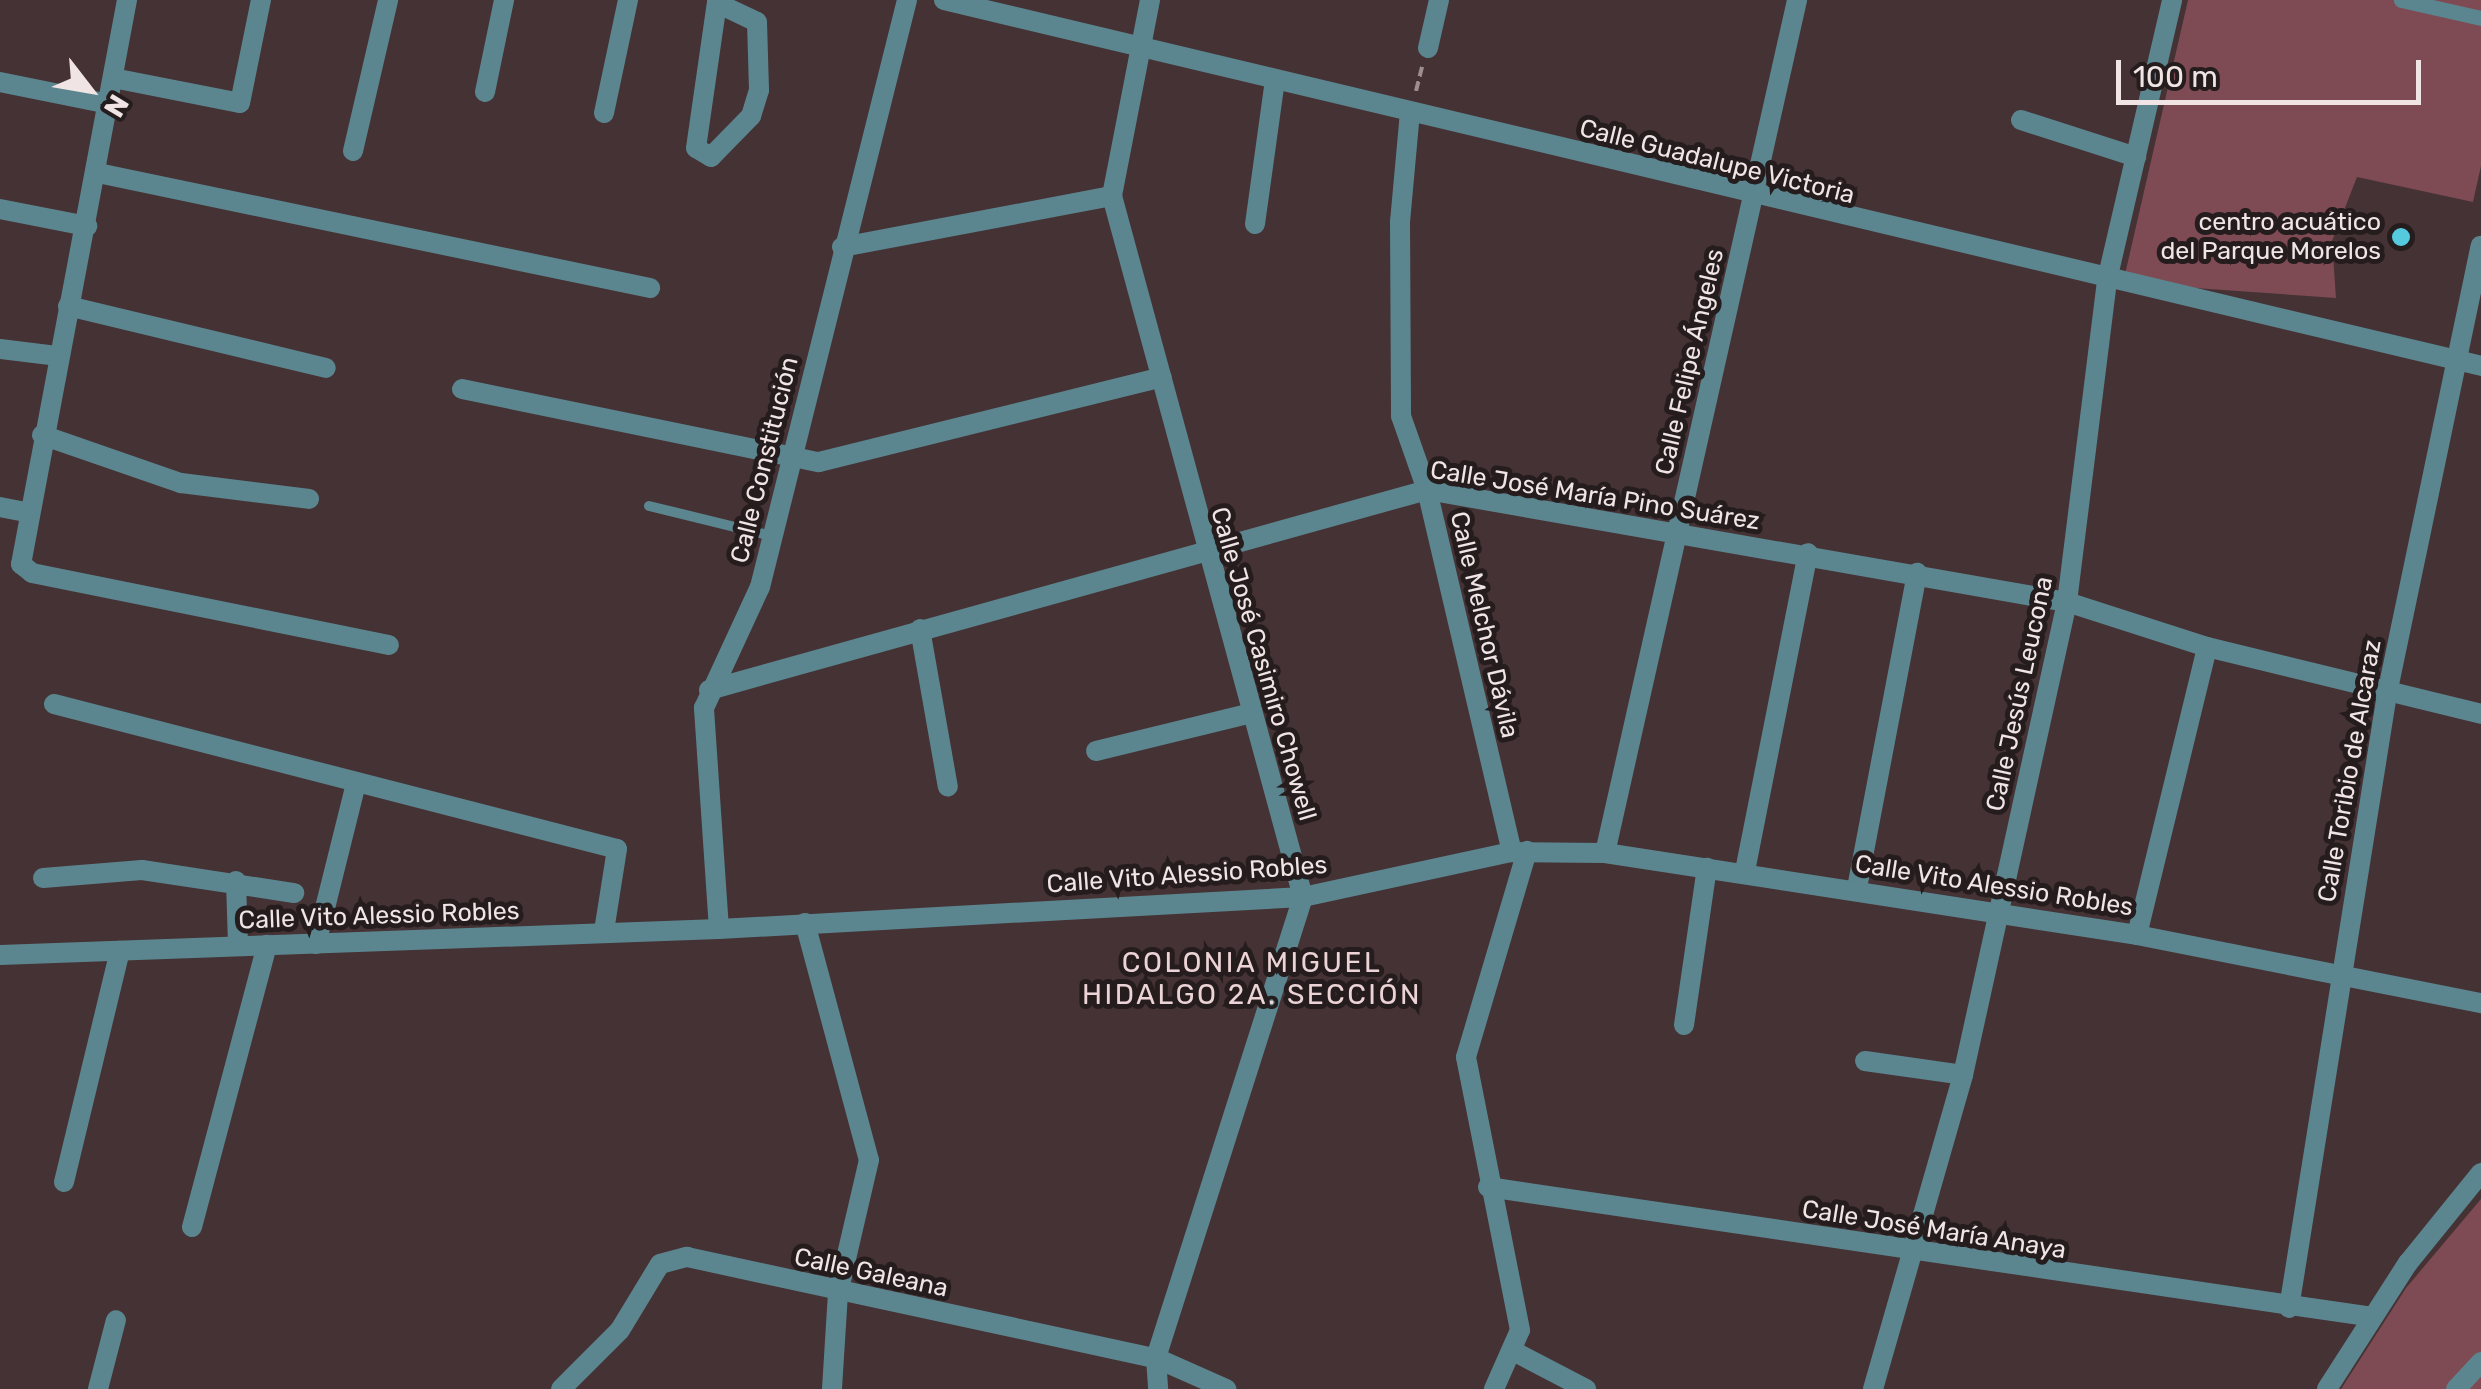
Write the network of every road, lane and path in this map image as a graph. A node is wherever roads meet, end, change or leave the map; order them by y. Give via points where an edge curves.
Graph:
1 (127, 0) edge
2 (261, 0) edge
3 (388, 0) edge
4 (504, 0) edge
5 (628, 0) edge
6 (907, 0) edge
7 (944, 0) edge
8 (1150, 0) edge
9 (1439, 0) edge
10 (1797, 0) edge
11 (2172, 0) edge
12 (2401, 0) edge
13 (717, 1) edge
14 (2481, 18) edge
15 (1139, 44) junction
16 (1428, 48) joint
17 (114, 78) junction
18 (1274, 79) junction
19 (0, 82) edge
20 (485, 92) dead end
21 (109, 104) junction
22 (1410, 112) junction
23 (604, 113) dead end
24 (2021, 120) dead end
25 (352, 151) dead end
26 (2136, 158) junction
27 (98, 173) junction
28 (1112, 196) junction
29 (1752, 198) junction
30 (0, 209) edge
31 (1255, 224) dead end
32 (86, 226) junction
33 (2481, 246) edge
34 (842, 247) junction
35 (2107, 280) junction
36 (650, 288) dead end
37 (68, 306) junction
38 (0, 349) edge
39 (57, 356) junction
40 (2454, 360) junction
41 (2481, 366) edge
42 (326, 368) dead end
43 (1162, 377) junction
44 (462, 390) dead end
45 (42, 435) junction
46 (792, 456) junction
47 (1427, 490) junction
48 (309, 499) dead end
49 (649, 506) dead end
50 (0, 507) edge
51 (26, 512) junction
52 (772, 536) junction
53 (1676, 537) junction
54 (1204, 552) junction
55 (1808, 554) junction
56 (1917, 573) junction
57 (2067, 602) junction
58 (920, 629) junction
59 (389, 645) dead end
60 (2207, 647) junction
61 (709, 690) junction
62 (2388, 694) junction
63 (54, 704) dead end
64 (1248, 714) junction
65 (2481, 714) edge
66 (1096, 751) dead end
67 (356, 783) junction
68 (948, 787) dead end
69 (1519, 852) junction
70 (1605, 853) junction
71 (1706, 868) junction
72 (1745, 871) junction
73 (43, 878) dead end
74 (236, 881) junction
75 (1857, 888) junction
76 (294, 893) dead end
77 (1303, 897) junction
78 (1999, 912) junction
79 (806, 923) junction
80 (719, 929) junction
81 (604, 931) junction
82 (2137, 935) junction
83 (316, 944) junction
84 (238, 946) junction
85 (268, 946) junction
86 (120, 951) junction
87 (0, 955) edge
88 (2340, 974) junction
89 (2481, 1004) edge
90 (1684, 1025) dead end
91 (1865, 1061) dead end
92 (1963, 1075) junction
93 (2481, 1173) edge
94 (64, 1182) dead end
95 (1488, 1187) junction
96 (192, 1227) dead end
97 (1918, 1253) junction
98 (838, 1293) junction
99 (2288, 1308) junction
100 (2373, 1317) junction
101 (116, 1320) dead end
102 (1516, 1353) junction
103 (1156, 1358) junction
104 (2481, 1362) edge
105 (98, 1389) edge
106 (561, 1389) edge
107 (832, 1389) edge
108 (1158, 1389) edge
109 (1226, 1389) edge
110 (1494, 1389) edge
111 (1586, 1389) edge
112 (1873, 1389) edge
113 (2327, 1389) edge
114 (2456, 1389) edge

1 - 17 street
2 - 17 street via 240,103
3 - 25 street
4 - 20 street
5 - 23 street
6 - 34 street, Calle Constitución
7 - 15 street, Calle Guadalupe Victoria
8 - 15 street, Calle José Casimiro Chowell
9 - 16 street
10 - 29 street, Calle Felipe Ángeles
11 - 26 street, Calle Jesús Leucona
12 - 14 street
13 - 13 street via 696,148 710,156 751,116 759,90 757,22
15 - 18 street, Calle Guadalupe Victoria
15 - 28 street, Calle José Casimiro Chowell
16 - 22 path
17 - 21 street
18 - 22 street, Calle Guadalupe Victoria
18 - 31 street
19 - 21 street
21 - 27 street
22 - 29 street, Calle Guadalupe Victoria
22 - 47 street, Calle Melchor Dávila via 1400,221 1401,416
24 - 26 street
26 - 35 street, Calle Jesús Leucona
27 - 32 street
27 - 36 street
28 - 34 street
28 - 43 street, Calle José Casimiro Chowell
29 - 35 street, Calle Guadalupe Victoria
29 - 53 street, Calle Felipe Ángeles
30 - 32 street
32 - 37 street
33 - 40 street, Calle Toribio de Alcaraz
34 - 46 street, Calle Constitución
35 - 40 street, Calle Guadalupe Victoria
35 - 57 street, Calle Jesús Leucona
37 - 39 street
37 - 42 street
38 - 39 street
39 - 45 street
40 - 41 street, Calle Guadalupe Victoria
40 - 62 street, Calle Toribio de Alcaraz
43 - 46 street via 827,461
43 - 54 street, Calle José Casimiro Chowell
44 - 46 street
45 - 48 street via 181,483
45 - 51 street
46 - 52 street, Calle Constitución
47 - 53 street, Calle José María Pino Suárez
47 - 54 street, Calle José María Pino Suárez
47 - 69 street, Calle Melchor Dávila
49 - 52 lane
50 - 51 street
51 - 59 street via 18,552 32,574
52 - 61 street, Calle Constitución via 744,630
53 - 55 street, Calle José María Pino Suárez
53 - 70 street, Calle Felipe Ángeles
54 - 58 street, Calle José María Pino Suárez
54 - 64 street, Calle José Casimiro Chowell
55 - 56 street, Calle José María Pino Suárez
55 - 72 street
56 - 57 street, Calle José María Pino Suárez
56 - 75 street
57 - 60 street, Calle José María Pino Suárez
57 - 78 street, Calle Jesús Leucona
58 - 61 street, Calle José María Pino Suárez
58 - 68 street
60 - 62 street, Calle José María Pino Suárez
60 - 82 street
61 - 80 street
62 - 65 street, Calle José María Pino Suárez
62 - 88 street, Calle Toribio de Alcaraz
63 - 67 street
64 - 66 street
64 - 77 street, Calle José Casimiro Chowell
67 - 81 street via 618,849
67 - 83 street
69 - 70 street, Calle Vito Alessio Robles
69 - 77 street, Calle Vito Alessio Robles
69 - 95 street via 1466,1058
70 - 71 street, Calle Vito Alessio Robles
71 - 72 street, Calle Vito Alessio Robles
71 - 90 street
72 - 75 street, Calle Vito Alessio Robles
73 - 74 street via 142,870
74 - 76 street
74 - 84 street
75 - 78 street, Calle Vito Alessio Robles
77 - 79 street, Calle Vito Alessio Robles
77 - 103 street
78 - 82 street, Calle Vito Alessio Robles
78 - 92 street, Calle Jesús Leucona
79 - 80 street, Calle Vito Alessio Robles
79 - 98 street via 868,1160
80 - 81 street, Calle Vito Alessio Robles
81 - 83 street, Calle Vito Alessio Robles
82 - 88 street, Calle Vito Alessio Robles
83 - 85 street, Calle Vito Alessio Robles
84 - 85 street, Calle Vito Alessio Robles
84 - 86 street, Calle Vito Alessio Robles
85 - 96 street
86 - 87 street, Calle Vito Alessio Robles
86 - 94 street
88 - 89 street, Calle Vito Alessio Robles
88 - 99 street, Calle Toribio de Alcaraz
91 - 92 street
92 - 97 street, Calle Jesús Leucona
93 - 100 street
95 - 97 street, Calle José María Anaya
95 - 102 street via 1518,1310
97 - 99 street, Calle José María Anaya
97 - 112 street, Calle Jesús Leucona
98 - 103 street, Calle Galeana
98 - 106 street, Calle Galeana via 674,1257 660,1264 620,1330
98 - 107 street
99 - 100 street, Calle José María Anaya
100 - 113 street
101 - 105 street
102 - 110 street
102 - 111 street
103 - 108 street
103 - 109 street, Calle Galeana
104 - 114 street

